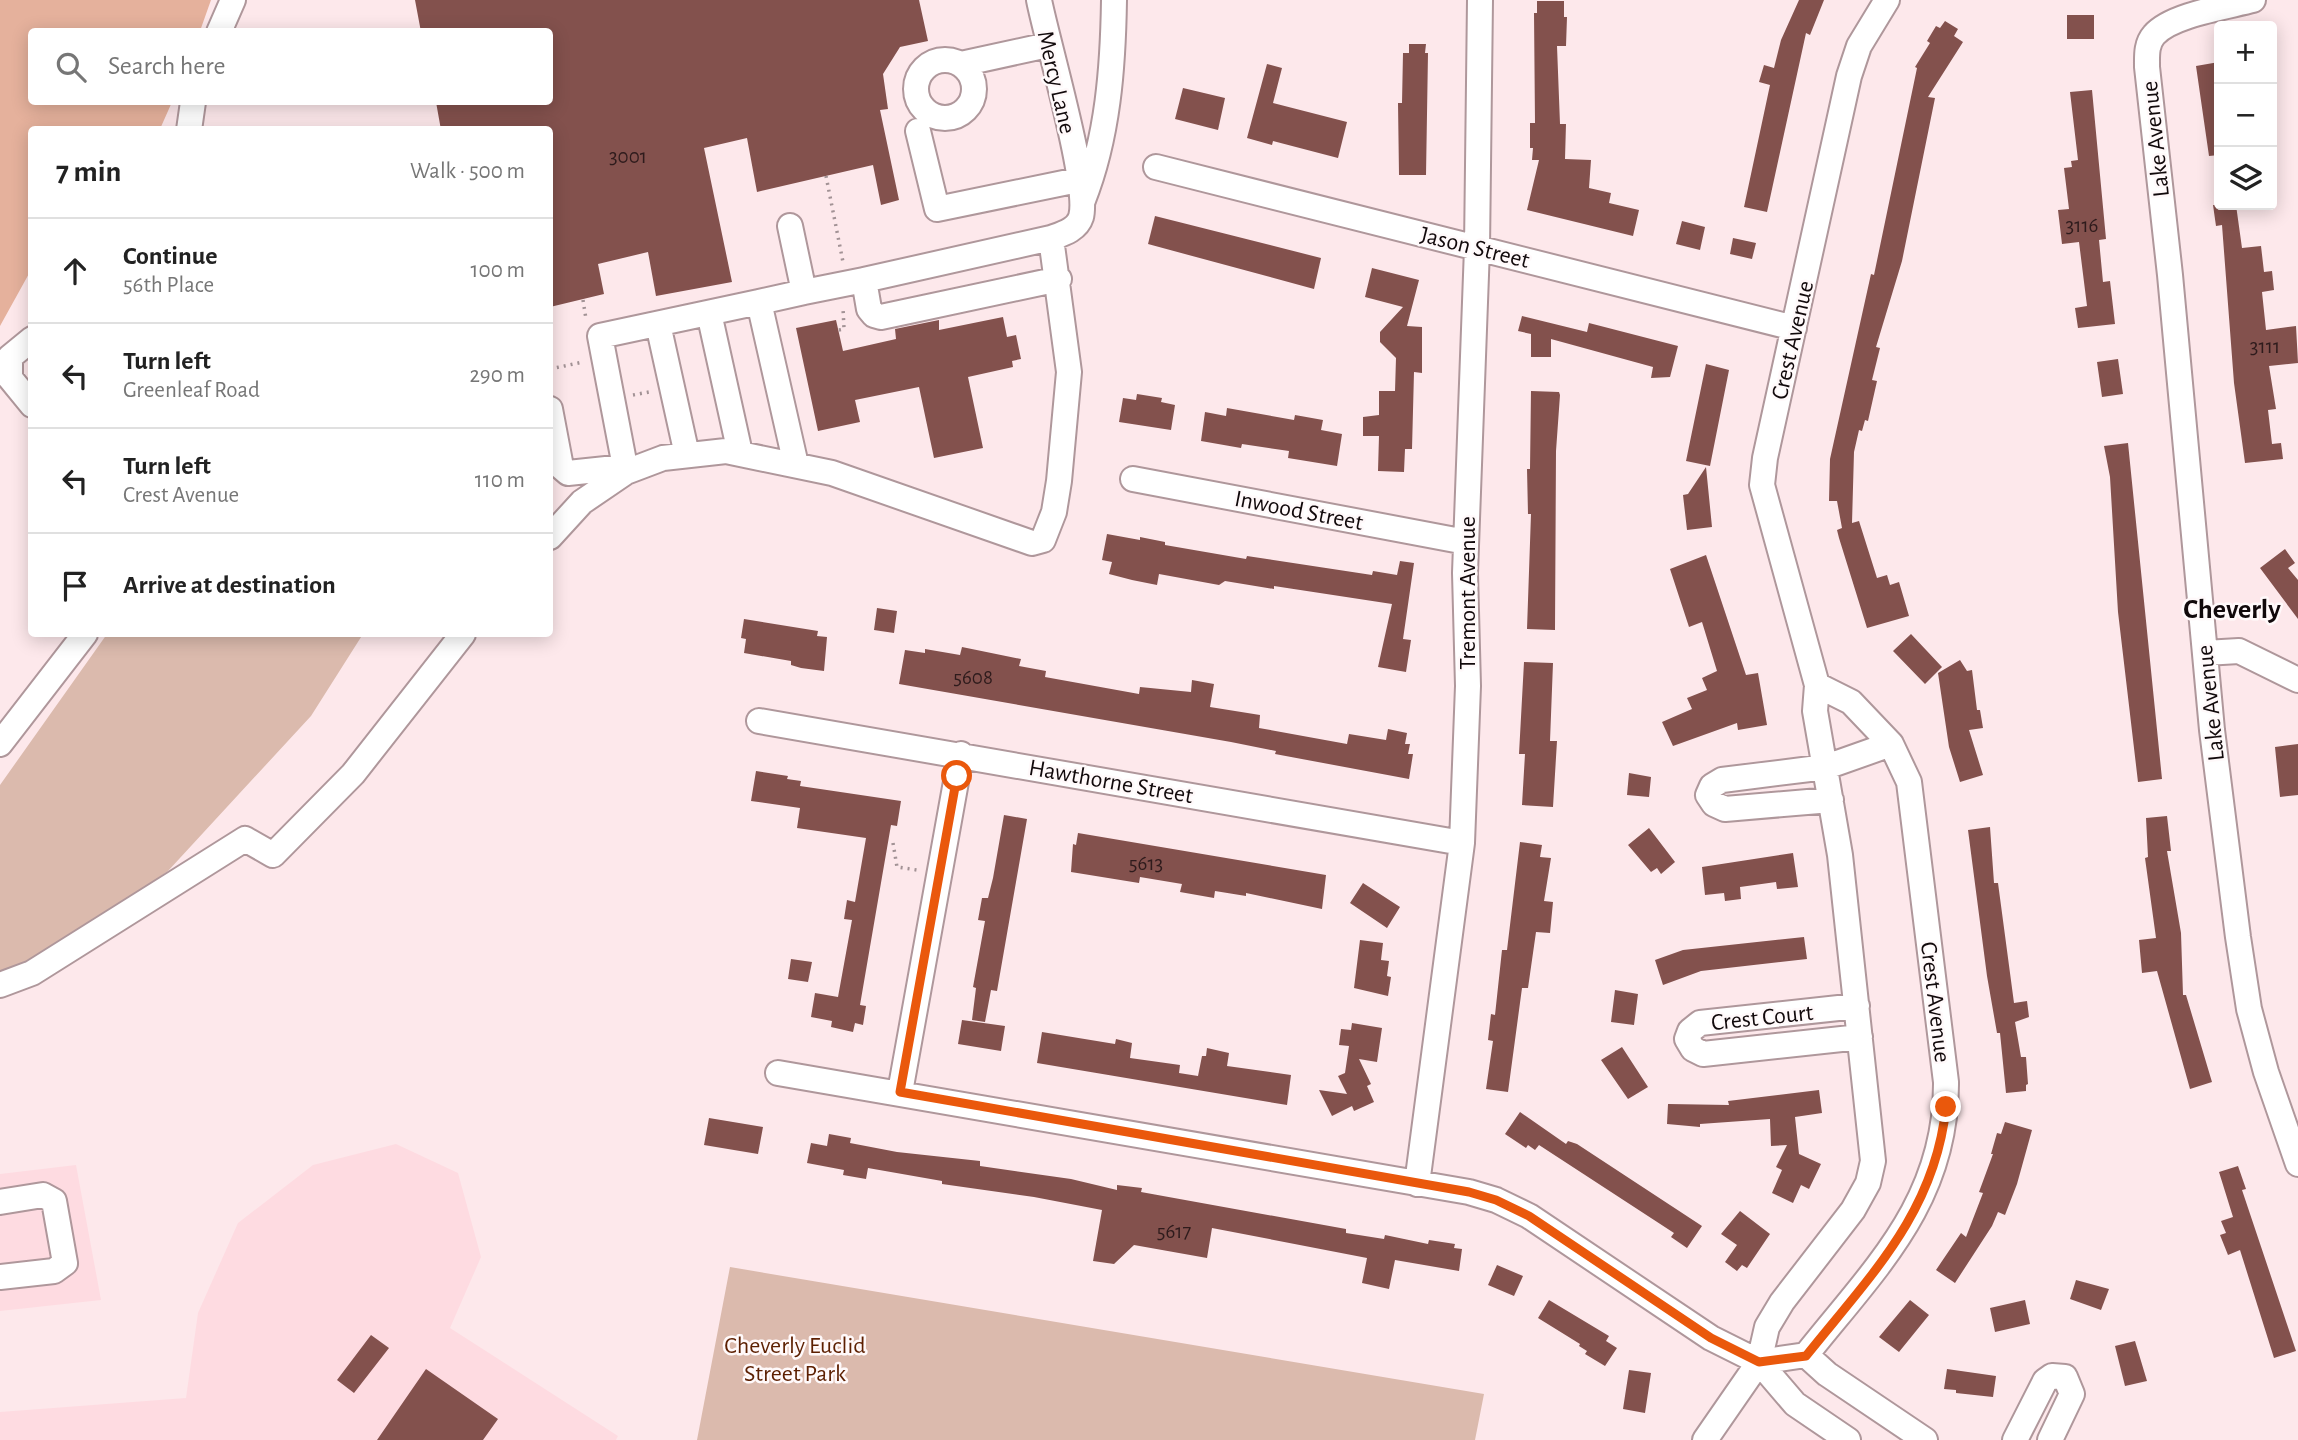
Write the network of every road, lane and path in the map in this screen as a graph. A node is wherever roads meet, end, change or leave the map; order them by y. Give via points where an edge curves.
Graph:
1 (233, 0) edge
2 (1039, 0) edge
3 (1114, 0) edge
4 (1480, 0) edge
5 (1887, 0) edge
6 (2253, 0) edge
7 (221, 28) edge
8 (1048, 45) junction
9 (961, 64) dead end
10 (193, 105) edge
11 (190, 126) edge
12 (918, 131) dead end
13 (1156, 167) dead end
14 (826, 176) dead end
15 (1079, 183) junction
16 (790, 226) dead end
17 (1051, 238) junction
18 (1477, 248) junction
19 (1059, 279) junction
20 (854, 282) junction
21 (804, 292) junction
22 (760, 302) junction
23 (709, 313) junction
24 (658, 324) junction
25 (1794, 328) junction
26 (839, 330) dead end
27 (28, 342) edge
28 (588, 361) dead end
29 (553, 368) edge
30 (5, 383) edge
31 (28, 402) edge
32 (553, 425) edge
33 (740, 453) junction
34 (687, 455) junction
35 (796, 465) junction
36 (626, 469) junction
37 (1133, 479) dead end
38 (553, 534) edge
39 (1466, 542) junction
40 (83, 637) edge
41 (461, 637) edge
42 (2205, 653) junction
43 (2298, 680) edge
44 (1817, 685) junction
45 (759, 721) dead end
46 (0, 744) edge
47 (1891, 744) junction
48 (961, 754) junction
49 (1826, 767) junction
50 (1831, 800) junction
51 (893, 843) dead end
52 (1462, 843) junction
53 (917, 870) dead end
54 (0, 985) edge
55 (1857, 1006) junction
56 (1860, 1037) junction
57 (778, 1073) dead end
58 (900, 1092) junction
59 (2298, 1164) edge
60 (1417, 1184) junction
61 (0, 1202) edge
62 (0, 1277) edge
63 (1806, 1356) junction
64 (1759, 1362) junction
65 (1705, 1440) edge
66 (1848, 1440) edge
67 (1924, 1440) edge
68 (2015, 1440) edge
69 (2050, 1440) edge

1 - 7 street
2 - 8 street, Mercy Lane
3 - 15 street via 1113,53 1097,159
4 - 18 street, Tremont Avenue
5 - 25 street, Crest Avenue via 1858,46 1849,76
6 - 42 street, Lake Avenue via 2164,26 2148,46
8 - 9 street
8 - 15 street, Mercy Lane
10 - 11 street
12 - 15 street via 937,209
13 - 18 street, Jason Street
14 - 20 path via 842,251
15 - 17 street via 1080,219 1070,231
16 - 21 street
17 - 19 street
17 - 20 street
18 - 25 street, Jason Street
18 - 39 street, Tremont Avenue
19 - 20 street via 881,317 869,309
19 - 35 street via 1068,383 1059,481 1052,521 1043,540 1032,543
20 - 21 street
20 - 26 path via 844,329
21 - 22 street
22 - 23 street
22 - 35 street
23 - 24 street
23 - 33 street
24 - 34 street
24 - 36 street via 600,336
25 - 44 street, Crest Avenue via 1762,485
27 - 30 street via 10,357
28 - 29 path
30 - 31 street
32 - 36 street via 561,467 568,473
33 - 34 street
33 - 35 street
34 - 36 street
36 - 38 street via 582,502
37 - 39 street, Inwood Street
39 - 52 street, Tremont Avenue via 1468,686
40 - 46 street
41 - 54 street via 353,774 273,855 245,839 44,966
42 - 43 street via 2239,651
42 - 59 street, Lake Avenue via 2249,1007
44 - 47 street, Crest Avenue via 1851,702
44 - 49 street, Crest Avenue via 1815,711
45 - 48 street, Hawthorne Street
47 - 49 street
47 - 63 street, Crest Avenue via 1909,782 1946,1082 1944,1132 1934,1166 1899,1239
48 - 52 street, Hawthorne Street
48 - 58 street
49 - 50 street, Crest Avenue
49 - 50 street via 1722,780 1708,795 1726,810
50 - 55 street, Crest Avenue
51 - 53 path via 897,867
52 - 60 street, Tremont Avenue
55 - 56 street, Crest Avenue
55 - 56 street, Crest Court via 1700,1023 1687,1039 1703,1054
56 - 64 street, Crest Avenue via 1872,1139 1868,1183 1767,1327
57 - 58 street
58 - 60 street
60 - 64 street via 1496,1200 1529,1216 1711,1338
61 - 62 street via 43,1195 54,1201 65,1263 54,1271
63 - 64 street
63 - 67 street
64 - 65 street, Crest Avenue
64 - 66 street via 1795,1404
68 - 69 street via 2045,1381 2052,1376 2065,1377 2073,1394

